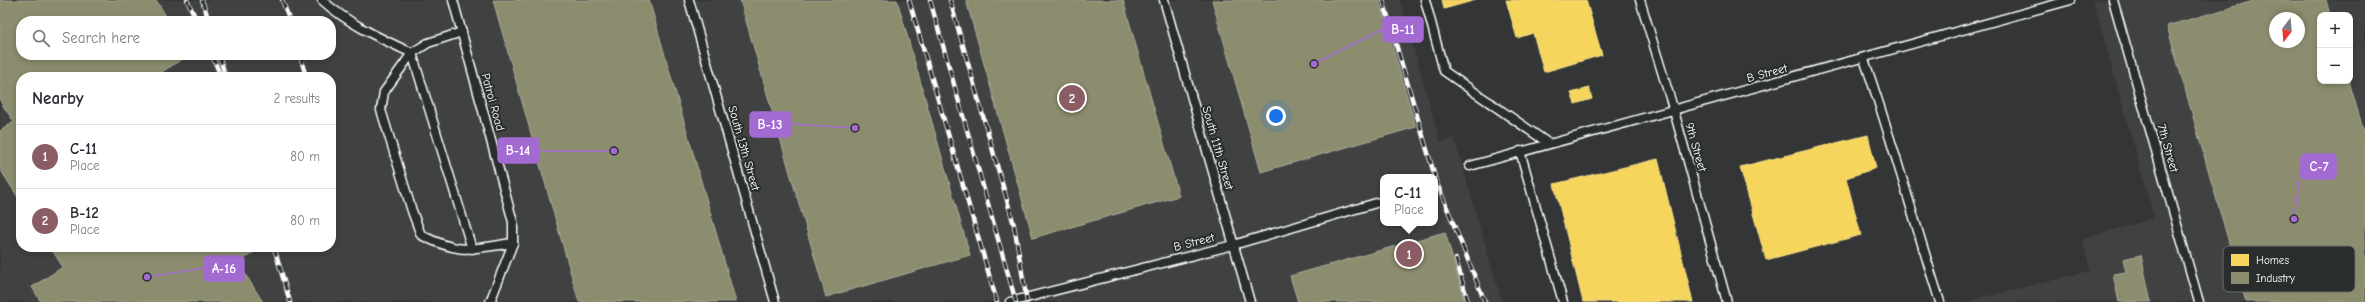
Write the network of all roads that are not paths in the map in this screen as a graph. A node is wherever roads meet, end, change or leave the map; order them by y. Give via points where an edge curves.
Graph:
1 (322, 0) edge
2 (453, 0) edge
3 (689, 0) edge
4 (1164, 0) edge
5 (1425, 0) edge
6 (1640, 0) edge
7 (2071, 0) edge
8 (2113, 0) edge
9 (462, 32) junction
10 (412, 53) junction
11 (1864, 59) junction
12 (1674, 111) junction
13 (1548, 143) junction
14 (1520, 151) junction
15 (1470, 166) dead end
16 (1380, 202) edge
17 (513, 243) junction
18 (1233, 245) junction
19 (472, 249) junction
20 (490, 302) edge
21 (775, 302) edge
22 (1010, 302) edge
23 (1250, 302) edge
24 (1563, 302) edge
25 (1727, 302) edge
26 (1940, 302) edge
27 (2199, 302) edge

1 - 10 lane via 336,13
2 - 9 lane, Patrol Road
3 - 21 lane, South 13th Street
4 - 18 lane, South 11th Street
5 - 13 lane via 1444,71
6 - 12 lane, 9th Street
7 - 11 lane, B Street
8 - 27 lane, 7th Street
9 - 10 lane via 428,42
9 - 17 lane, Patrol Road via 513,222
10 - 19 lane
10 - 19 lane via 384,92 381,110 421,235 445,246 462,250
11 - 12 lane, B Street
11 - 26 lane
12 - 13 lane, B Street
12 - 25 lane, 9th Street
13 - 14 lane, B Street
14 - 15 lane, B Street
14 - 24 lane
16 - 18 lane, B Street
17 - 19 lane
17 - 20 lane, Patrol Road
18 - 22 lane, B Street
18 - 23 lane, South 11th Street

